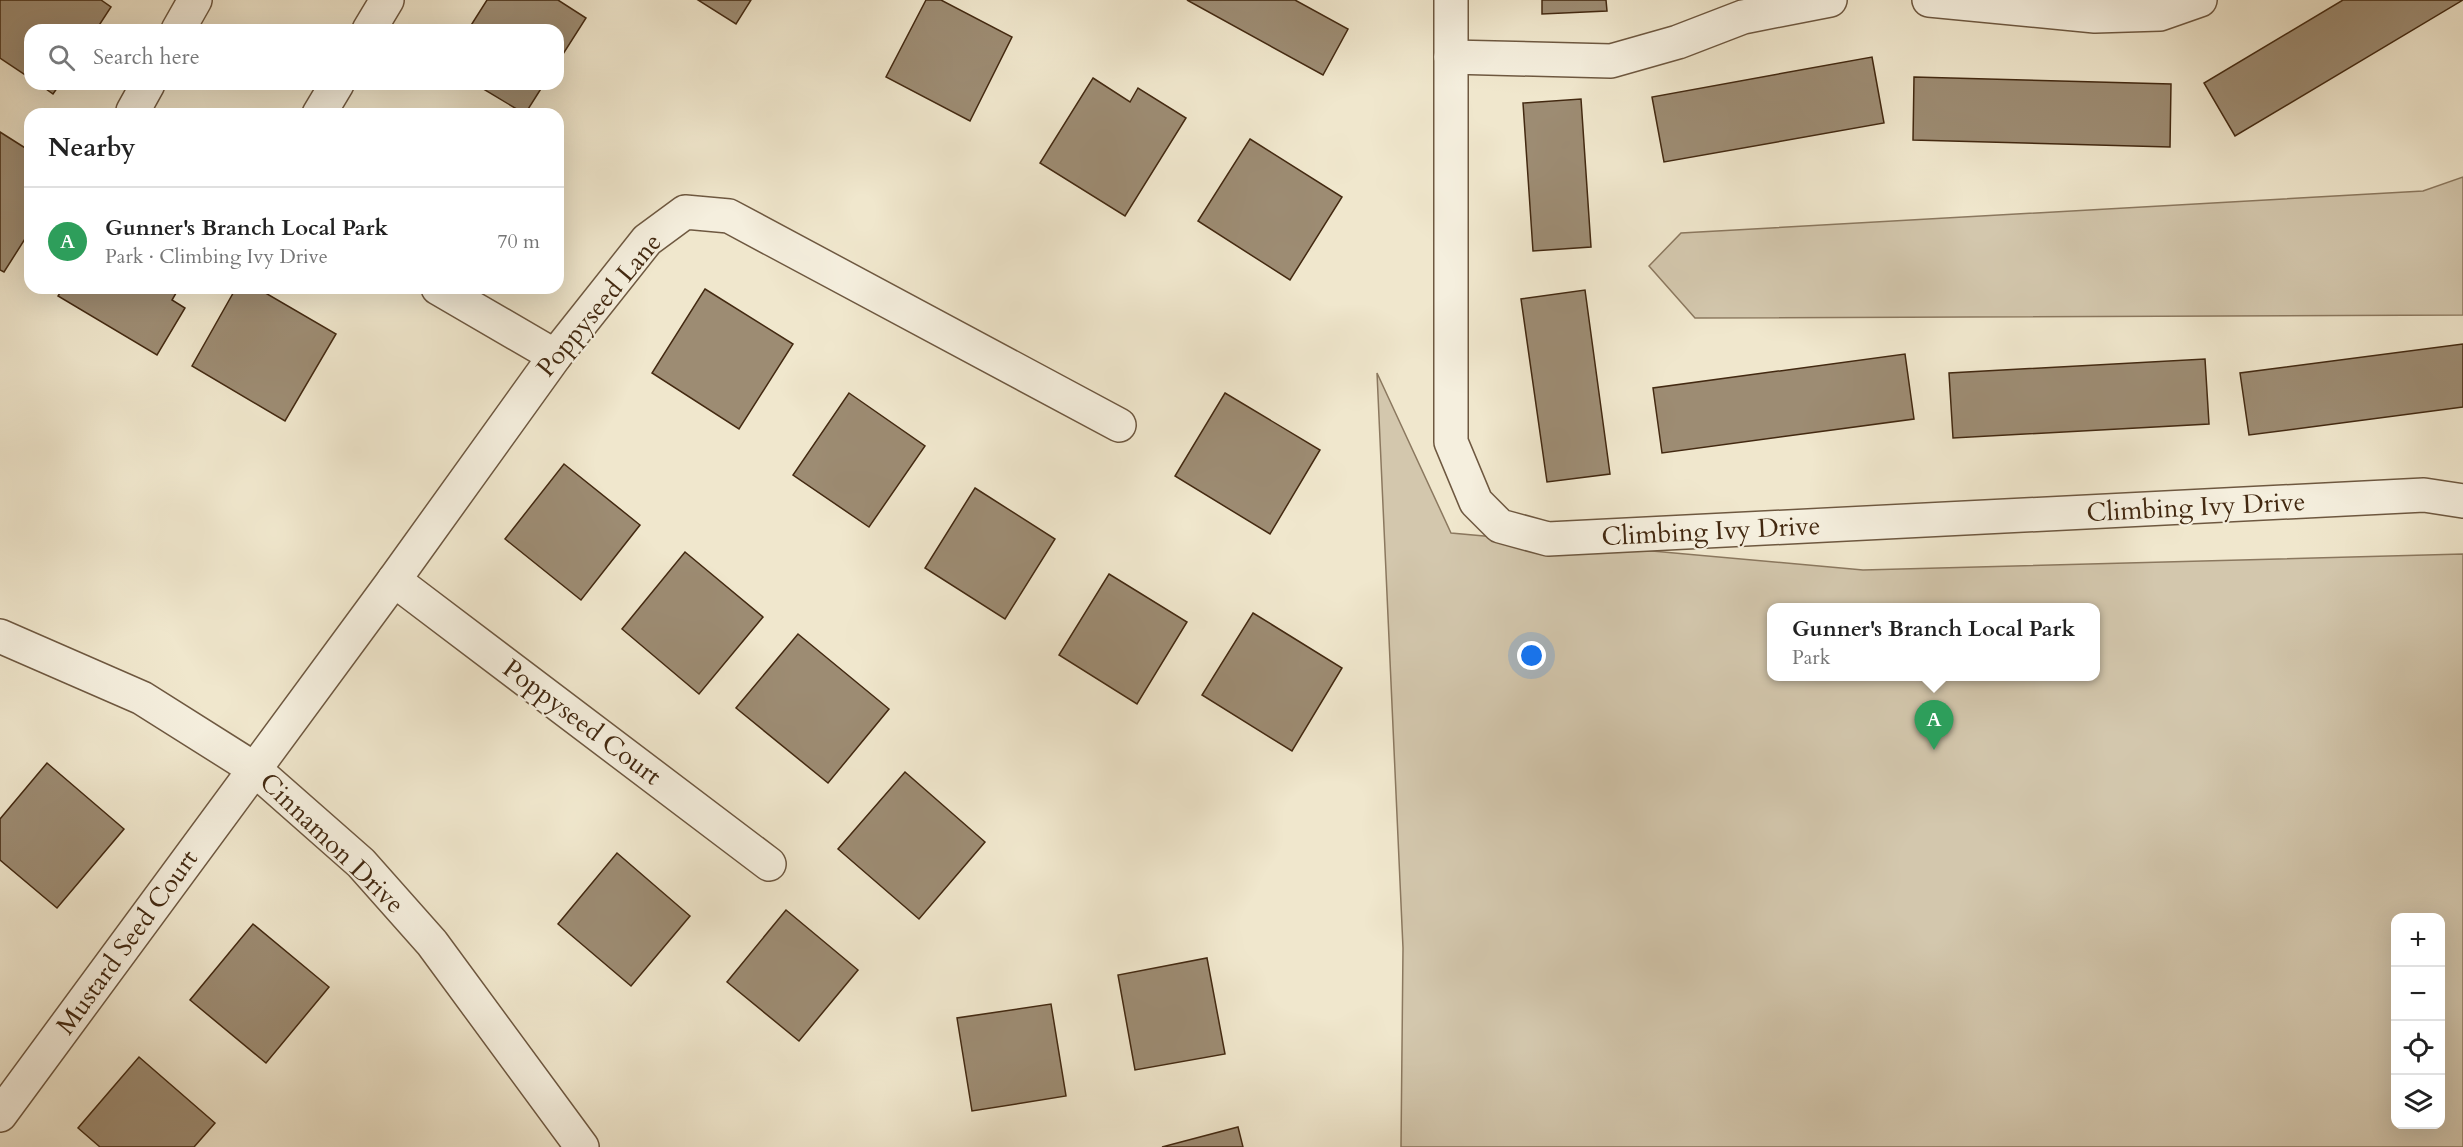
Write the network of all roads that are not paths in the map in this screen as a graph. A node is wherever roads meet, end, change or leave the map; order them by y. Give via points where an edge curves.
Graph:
1 (195, 0) edge
2 (387, 0) edge
3 (1451, 0) edge
4 (1830, 0) edge
5 (1929, 0) edge
6 (2200, 0) edge
7 (181, 24) edge
8 (373, 24) edge
9 (1451, 57) junction
10 (145, 90) edge
11 (333, 90) edge
12 (135, 108) edge
13 (323, 108) edge
14 (448, 294) edge
15 (555, 356) junction
16 (1119, 425) dead end
17 (2463, 501) edge
18 (394, 580) junction
19 (0, 636) edge
20 (254, 768) junction
21 (769, 864) dead end
22 (0, 1115) edge
23 (582, 1147) edge

1 - 7 street
2 - 8 street
3 - 9 street, Climbing Ivy Drive
4 - 9 street via 1743,17 1678,42 1611,61
5 - 6 street via 2095,16 2160,14
9 - 17 street, Climbing Ivy Drive via 1451,442 1476,502 1500,526 1548,539 2424,495
10 - 12 street
11 - 13 street
14 - 15 street
15 - 16 street, Poppyseed Lane via 647,240 685,212 729,216
15 - 18 street, Poppyseed Lane
18 - 20 street, Poppyseed Lane
18 - 21 street, Poppyseed Court
19 - 20 street, Cinnamon Drive via 142,698
20 - 22 street, Mustard Seed Court
20 - 23 street, Cinnamon Drive via 361,863 432,943

